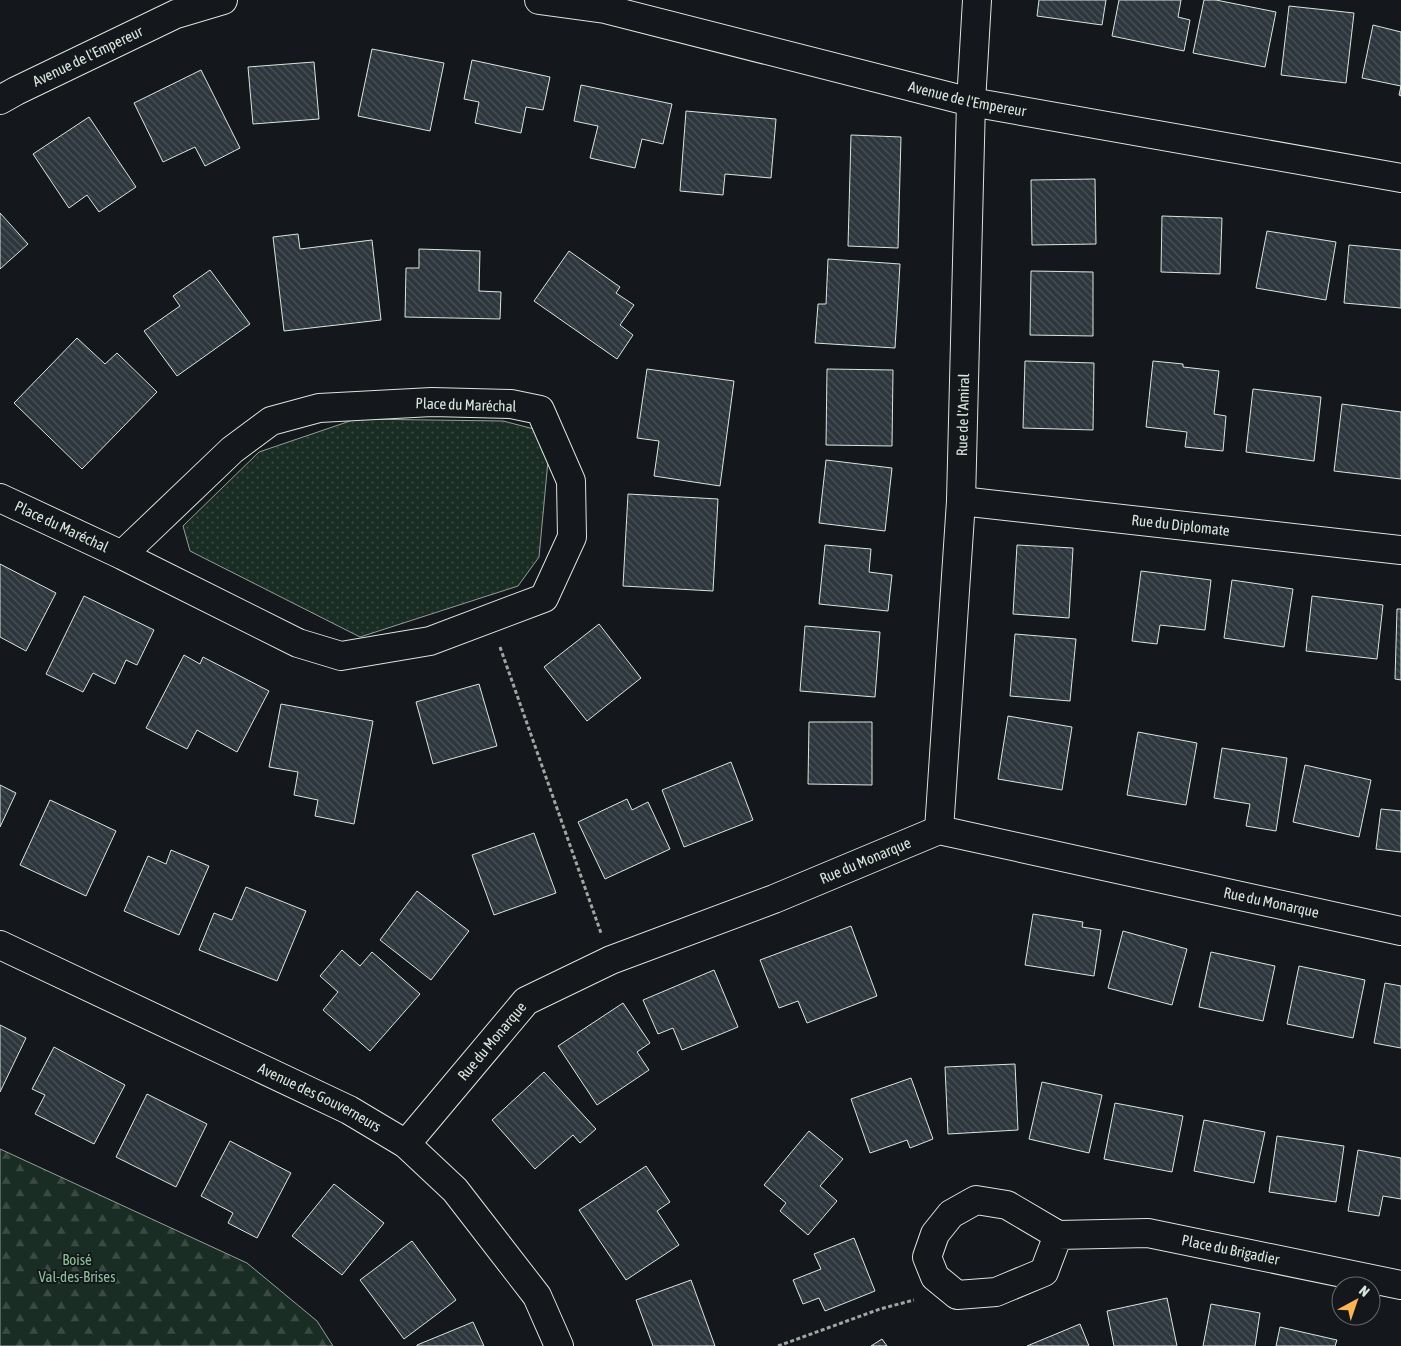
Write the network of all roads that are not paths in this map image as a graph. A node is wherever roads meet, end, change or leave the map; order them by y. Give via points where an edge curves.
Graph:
1 (223, 0) edge
2 (539, 0) edge
3 (977, 0) edge
4 (606, 4) edge
5 (174, 7) edge
6 (0, 100) edge
7 (971, 102) junction
8 (1401, 178) edge
9 (0, 498) edge
10 (961, 501) junction
11 (1401, 550) edge
12 (122, 555) junction
13 (939, 830) junction
14 (1401, 931) edge
15 (0, 945) edge
16 (406, 1144) junction
17 (1058, 1234) junction
18 (1401, 1285) edge
19 (559, 1346) edge

1 - 5 street, Avenue de l'Empereur
2 - 4 street, Avenue de l'Empereur
3 - 7 street, Rue de l'Amiral
4 - 7 street, Avenue de l'Empereur
5 - 6 street, Avenue de l'Empereur
7 - 8 street, Avenue de l'Empereur
7 - 10 street, Rue de l'Amiral
9 - 12 street, Place du Maréchal
10 - 11 street, Rue du Diplomate
10 - 13 street, Rue de l'Amiral
12 - 12 street, Place du Maréchal via 298,643 341,656 430,641 544,598 572,537 571,480 540,410 511,404 432,402 319,408 271,421 232,450
13 - 14 street, Rue du Monarque
13 - 16 street, Rue du Monarque via 774,899 611,960 526,1001
15 - 16 street, Avenue des Gouverneurs via 350,1110
16 - 19 street, Avenue des Gouverneurs via 455,1190 537,1296
17 - 17 street, Place du Brigadier via 1007,1206 976,1200 951,1214 935,1234 927,1257 934,1278 957,1295 996,1292 1044,1272
17 - 18 street, Place du Brigadier via 1148,1233

